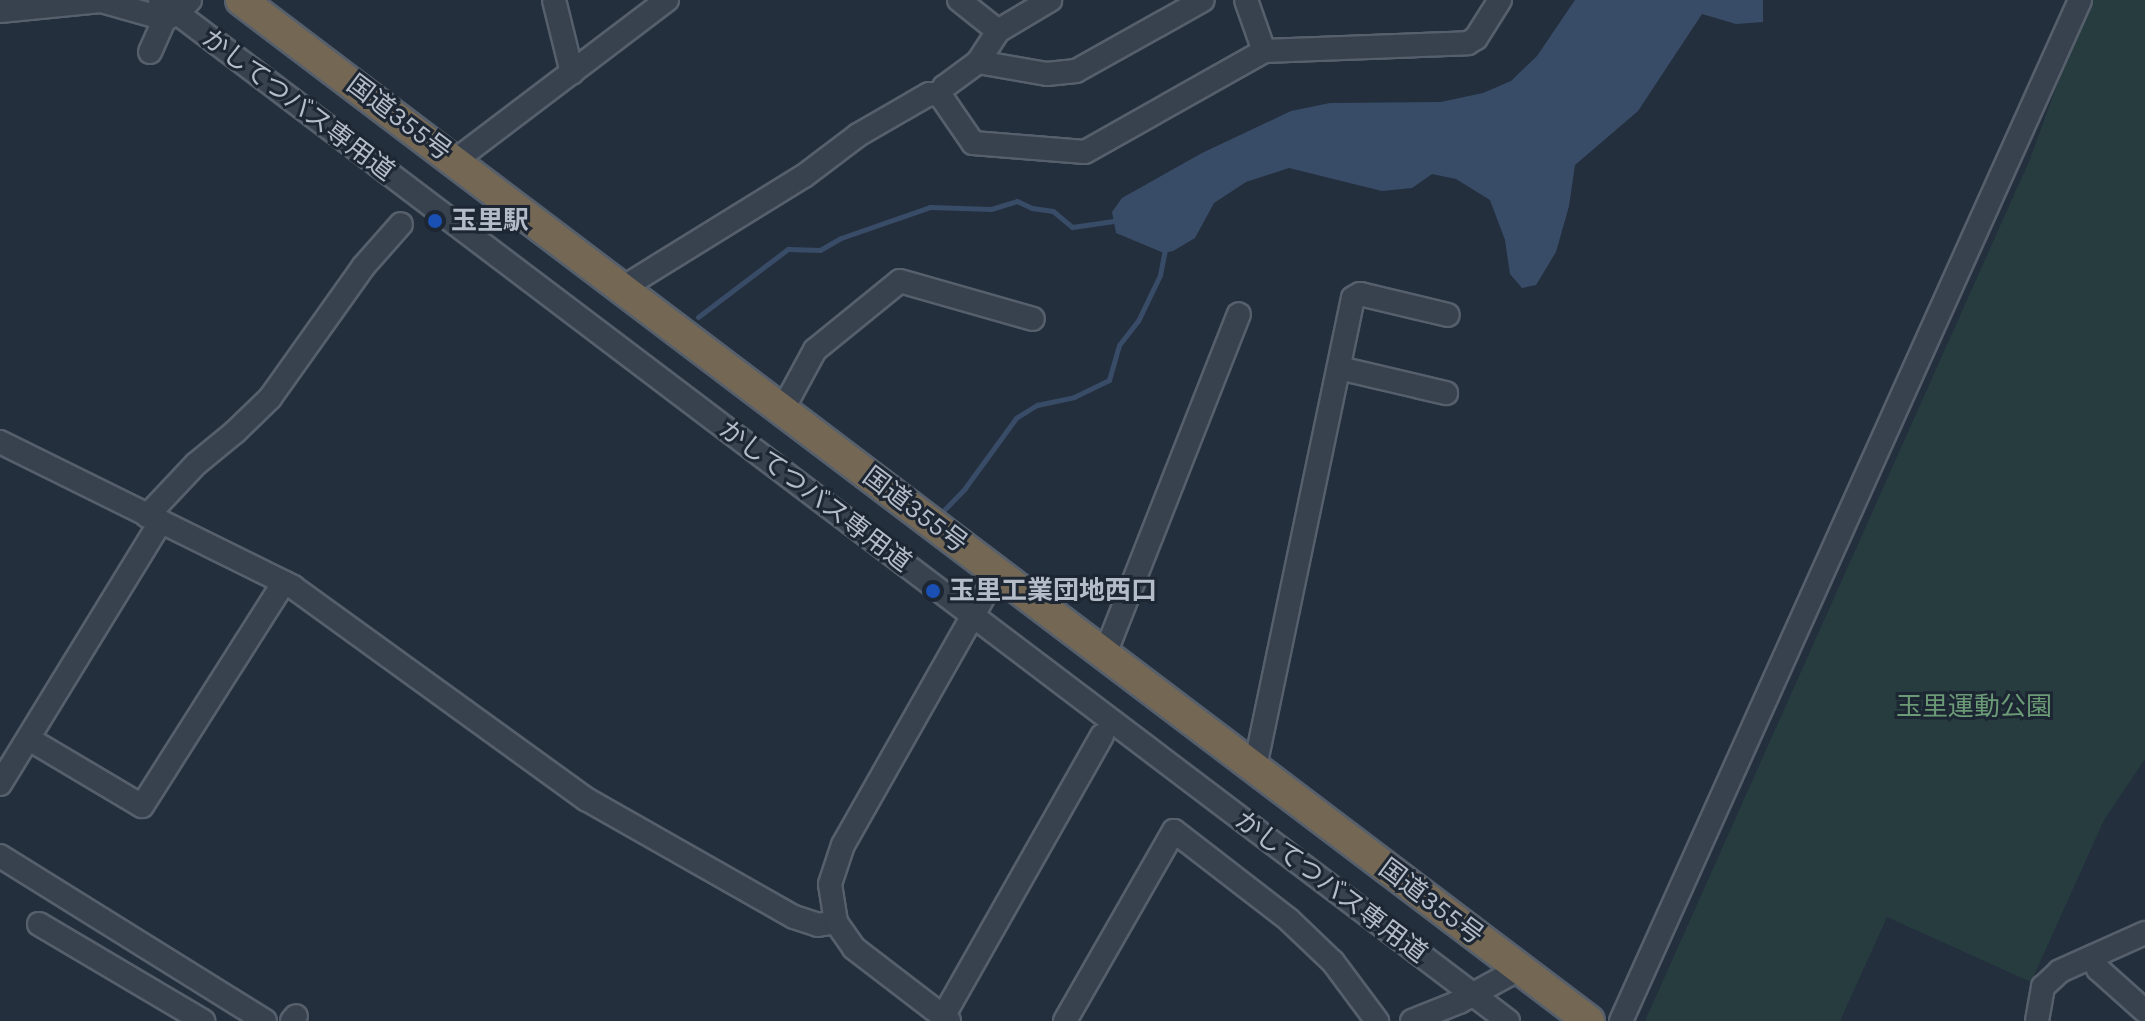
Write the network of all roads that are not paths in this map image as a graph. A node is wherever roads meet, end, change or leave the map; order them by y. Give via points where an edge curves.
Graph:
1 (241, 0) edge
2 (554, 0) edge
3 (667, 0) edge
4 (959, 0) edge
5 (1050, 0) edge
6 (1203, 0) edge
7 (1246, 0) edge
8 (1500, 0) edge
9 (2080, 0) edge
10 (29, 3) edge
11 (173, 8) edge
12 (0, 11) edge
13 (998, 31) junction
14 (1264, 51) junction
15 (150, 52) dead end
16 (978, 62) junction
17 (572, 73) junction
18 (940, 95) junction
19 (456, 160) junction
20 (401, 224) dead end
21 (624, 287) junction
22 (1239, 314) dead end
23 (1448, 315) dead end
24 (1033, 319) dead end
25 (1339, 368) junction
26 (1446, 393) dead end
27 (783, 409) junction
28 (0, 442) edge
29 (154, 519) junction
30 (997, 573) junction
31 (284, 582) junction
32 (974, 616) junction
33 (1105, 654) junction
34 (1102, 736) dead end
35 (29, 739) junction
36 (1255, 767) junction
37 (0, 784) edge
38 (0, 856) edge
39 (836, 922) junction
40 (39, 924) dead end
41 (2145, 933) edge
42 (2094, 956) junction
43 (1519, 969) junction
44 (1466, 998) junction
45 (2145, 1011) edge
46 (946, 1018) edge
47 (203, 1021) edge
48 (265, 1021) edge
49 (1065, 1021) edge
50 (1377, 1021) edge
51 (1412, 1021) edge
52 (1482, 1021) edge
53 (1508, 1021) edge
54 (1589, 1021) edge
55 (1621, 1021) edge
56 (2037, 1021) edge

1 - 19 highway, 国道355号
2 - 17 street
3 - 17 street
4 - 13 street
5 - 13 street
6 - 16 street via 1076,71 1047,74
7 - 14 street
8 - 14 street via 1468,43
9 - 55 street
10 - 11 street, かしてつバス専用道
10 - 12 street, かしてつバス専用道
11 - 15 street
11 - 32 street, かしてつバス専用道
13 - 16 street
14 - 18 street via 1085,152 973,143
16 - 18 street
17 - 19 street
18 - 21 street via 929,94 858,135 804,176
19 - 21 highway, 国道355号
20 - 29 street via 363,267 270,398 196,464
21 - 27 highway, 国道355号
22 - 33 street
23 - 25 street via 1356,295
24 - 27 street via 900,281 815,350
25 - 26 street
25 - 36 street
27 - 30 highway, 国道355号
28 - 29 street
29 - 31 street
29 - 35 street
30 - 32 street
30 - 33 highway, 国道355号
31 - 35 street via 142,806
31 - 39 street via 586,799 794,917 818,925
32 - 39 street via 843,845 830,884
32 - 44 street, かしてつバス専用道
33 - 36 highway, 国道355号
34 - 46 street
35 - 37 street
36 - 43 highway, 国道355号
38 - 48 street
39 - 46 street via 854,948
40 - 47 street
41 - 42 street
42 - 45 street via 2098,969
42 - 56 street via 2060,971 2043,987
43 - 44 street
43 - 54 highway, 国道355号
44 - 51 street
44 - 52 street
44 - 53 street, かしてつバス専用道
49 - 50 street via 1174,831 1289,920 1333,962

